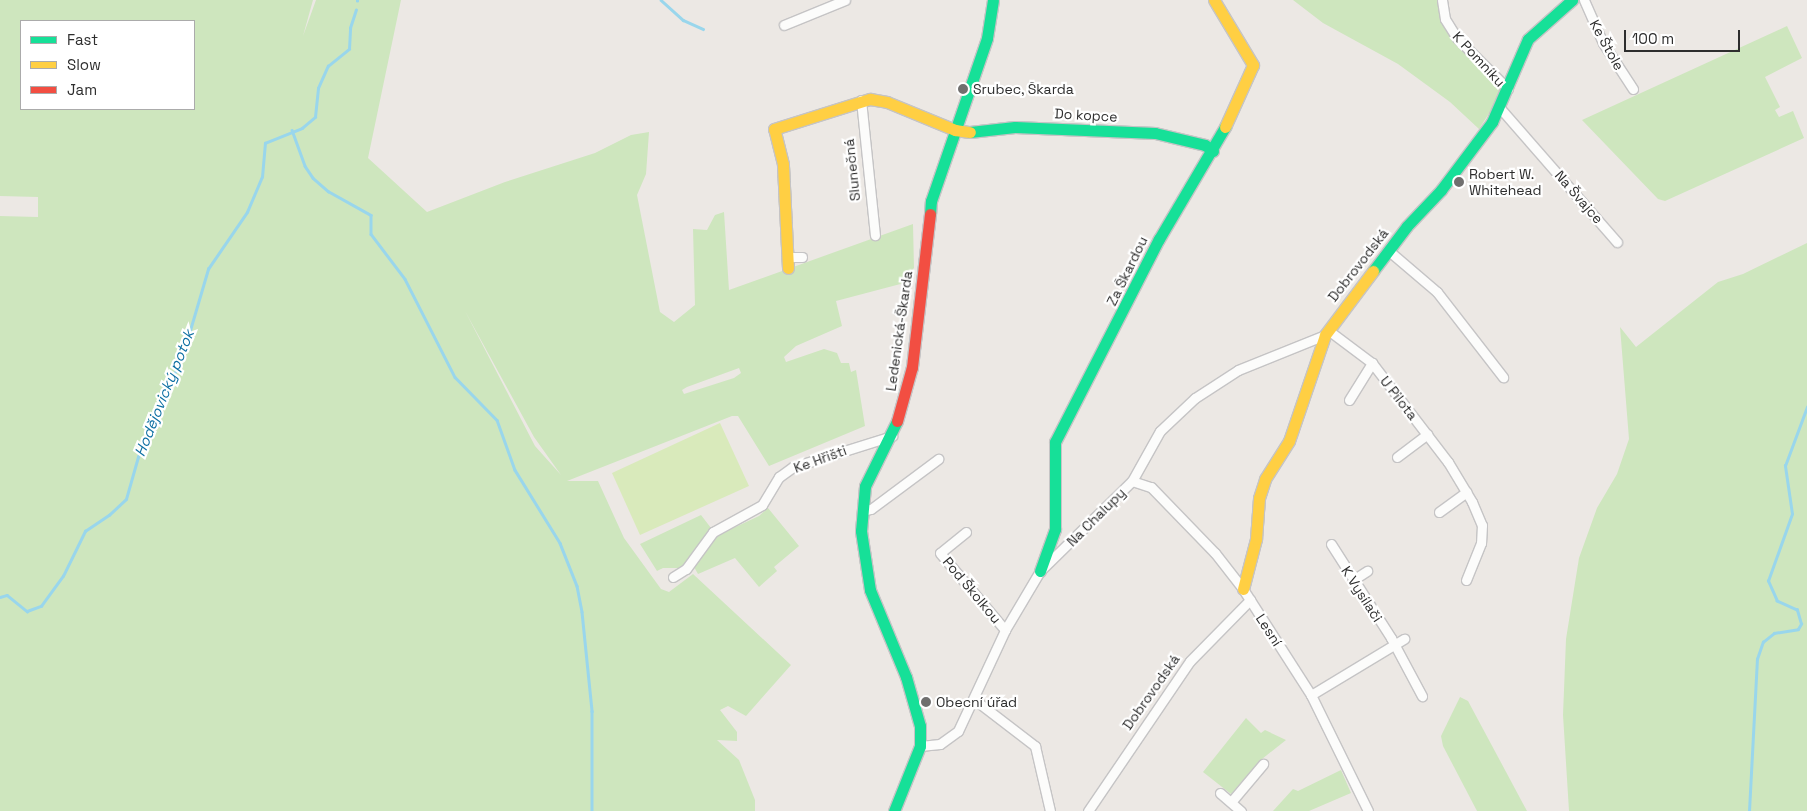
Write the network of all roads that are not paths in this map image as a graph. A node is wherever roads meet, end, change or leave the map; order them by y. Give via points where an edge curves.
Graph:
1 (845, 0) edge
2 (993, 0) edge
3 (1214, 0) edge
4 (1442, 0) edge
5 (1572, 0) edge
6 (1584, 0) edge
7 (784, 25) dead end
8 (1508, 89) junction
9 (1633, 89) dead end
10 (861, 100) junction
11 (1500, 108) junction
12 (955, 130) junction
13 (1213, 151) junction
14 (875, 235) dead end
15 (1617, 242) dead end
16 (1389, 251) junction
17 (802, 257) dead end
18 (788, 263) joint
19 (1326, 332) junction
20 (1372, 363) junction
21 (1503, 377) dead end
22 (1349, 400) dead end
23 (1427, 434) junction
24 (892, 436) junction
25 (1397, 456) dead end
26 (938, 459) dead end
27 (1132, 481) junction
28 (1467, 492) junction
29 (862, 511) junction
30 (1439, 512) dead end
31 (966, 532) dead end
32 (1330, 544) dead end
33 (1040, 570) junction
34 (1367, 571) dead end
35 (673, 577) dead end
36 (1353, 580) junction
37 (1466, 580) dead end
38 (1243, 589) junction
39 (1250, 600) junction
40 (1005, 630) junction
41 (1404, 639) dead end
42 (1394, 644) junction
43 (1311, 695) junction
44 (1422, 696) dead end
45 (975, 700) junction
46 (920, 746) junction
47 (1263, 764) dead end
48 (1220, 793) dead end
49 (1231, 802) junction
50 (894, 811) edge
51 (1050, 811) edge
52 (1088, 811) edge
53 (1241, 811) edge
54 (1368, 811) edge

1 - 7 street
2 - 12 street, Ledenická-Škarda via 987,38
3 - 13 street, Za Škardou via 1253,65 1244,93
4 - 8 street, K Pomníku via 1445,19 1457,38
5 - 8 street, Dobrovodská via 1528,39
6 - 9 street, Ke Štole via 1603,43
8 - 11 street, Dobrovodská
10 - 12 street via 887,102
10 - 14 street, Slunečná
10 - 18 street via 773,124 782,151
11 - 15 street, Na Švajce
11 - 16 street, Dobrovodská via 1470,153
12 - 13 street, Do kopce via 969,132 1016,127 1155,133 1205,145
12 - 24 street, Ledenická-Škarda via 930,208 912,367
13 - 33 street, Za Škardou via 1159,239 1056,442 1055,529
16 - 19 street, Dobrovodská
16 - 21 street via 1436,292
17 - 18 street
19 - 20 street, U Pilota
19 - 27 street, Na Chalupy via 1238,370 1195,398 1160,431
19 - 38 street, Dobrovodská via 1289,441 1265,479 1259,498 1256,539
20 - 22 street, U Pilota
20 - 23 street, U Pilota
23 - 25 street, U Pilota
23 - 28 street, U Pilota
24 - 29 street, Ledenická-Škarda via 865,486
24 - 35 street, Ke Hřišti via 793,468 779,478 762,505 713,532 686,569
26 - 29 street via 871,509
27 - 33 street, Na Chalupy
27 - 38 street, Lesní via 1151,487 1215,553
28 - 30 street
28 - 37 street, U Pilota via 1482,525 1481,543
29 - 46 street, Ledenická-Škarda via 862,550 870,590 916,705
31 - 40 street, Pod Školkou via 940,553
32 - 36 street, K Vysílači
33 - 40 street, Na Chalupy
34 - 36 street
36 - 42 street, K Vysílači
38 - 39 street, Lesní
39 - 43 street, Lesní
39 - 52 street, Dobrovodská via 1190,662
40 - 45 street, Na Chalupy
41 - 42 street
42 - 43 street
42 - 44 street, K Vysílači
43 - 54 street, Lesní
45 - 46 street, Na Chalupy via 958,731 940,744
45 - 51 street via 1035,746
46 - 50 street
47 - 49 street
48 - 49 street
49 - 53 street

